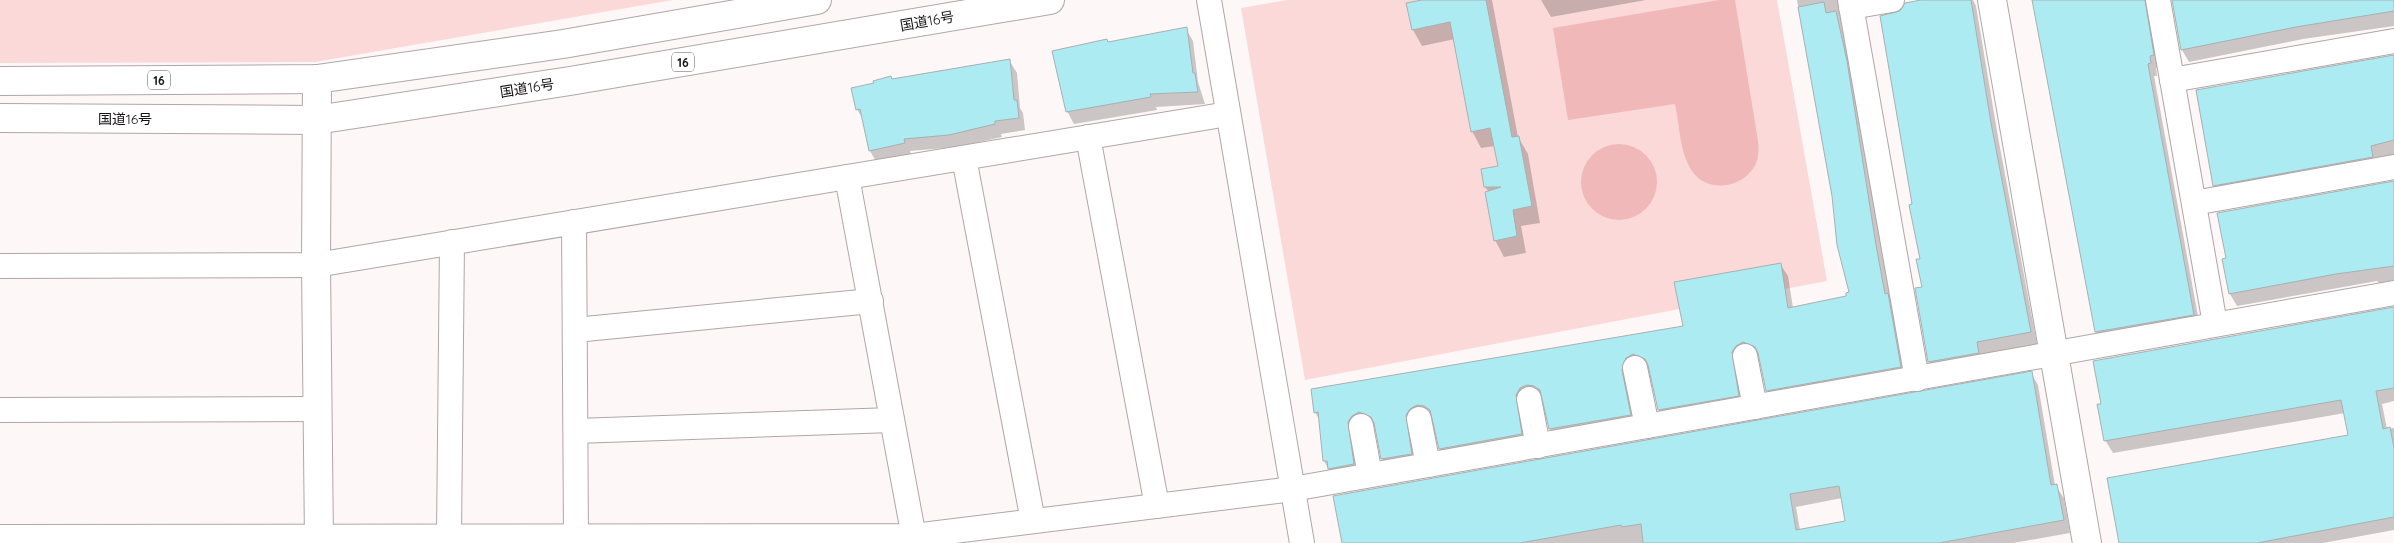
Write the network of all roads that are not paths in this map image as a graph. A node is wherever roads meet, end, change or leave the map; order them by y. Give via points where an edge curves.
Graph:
1 (817, 0) edge
2 (1050, 0) edge
3 (1209, 0) edge
4 (1892, 0) edge
5 (1992, 0) edge
6 (2158, 0) edge
7 (1850, 4) edge
8 (2394, 41) edge
9 (0, 80) edge
10 (317, 80) junction
11 (2172, 80) junction
12 (1228, 114) junction
13 (0, 118) edge
14 (316, 120) junction
15 (1088, 137) junction
16 (964, 158) junction
17 (2394, 167) edge
18 (847, 177) junction
19 (2194, 203) junction
20 (574, 222) junction
21 (452, 242) junction
22 (316, 265) junction
23 (0, 266) edge
24 (2394, 293) edge
25 (870, 301) junction
26 (2216, 324) junction
27 (575, 330) junction
28 (2054, 355) junction
29 (1745, 356) dead end
30 (1635, 368) dead end
31 (1917, 379) junction
32 (1529, 399) dead end
33 (1755, 407) junction
34 (316, 409) junction
35 (0, 410) edge
36 (1419, 419) dead end
37 (892, 420) junction
38 (1361, 426) dead end
39 (1647, 426) junction
40 (576, 431) junction
41 (1538, 446) junction
42 (1428, 465) junction
43 (1370, 475) junction
44 (1293, 489) junction
45 (1157, 506) junction
46 (1033, 521) junction
47 (449, 536) junction
48 (576, 536) junction
49 (0, 537) edge
50 (914, 539) edge
51 (319, 540) edge
52 (658, 540) edge
53 (1302, 543) edge
54 (2086, 543) edge

1 - 10 main road, 16 via 563,44
2 - 14 main road, 国道16号 / 16
3 - 12 street
4 - 7 street
5 - 28 main road
6 - 11 street
7 - 31 street
8 - 11 street
9 - 10 main road, 16
10 - 14 main road
11 - 19 street
12 - 15 street
12 - 44 street
13 - 14 main road, 国道16号 / 16
14 - 22 main road
15 - 16 street
15 - 45 street
16 - 18 street
16 - 46 street
17 - 19 street
18 - 20 street
18 - 25 street
19 - 26 street
20 - 21 street
20 - 27 street
21 - 22 street
21 - 47 street
22 - 23 street
22 - 34 main road
24 - 26 street
25 - 27 street
25 - 37 street
26 - 28 street
27 - 40 street
28 - 31 street
28 - 54 main road
29 - 33 street
30 - 39 street
31 - 33 street
32 - 41 street
33 - 39 street
34 - 35 street
34 - 51 main road
36 - 42 street
37 - 40 street
37 - 50 street
38 - 43 street
39 - 41 street
40 - 48 street
41 - 42 street
42 - 43 street
43 - 44 street
44 - 45 street
44 - 53 street
45 - 46 street
46 - 50 street
47 - 48 street
47 - 51 street
48 - 52 street
49 - 51 street
50 - 52 street

